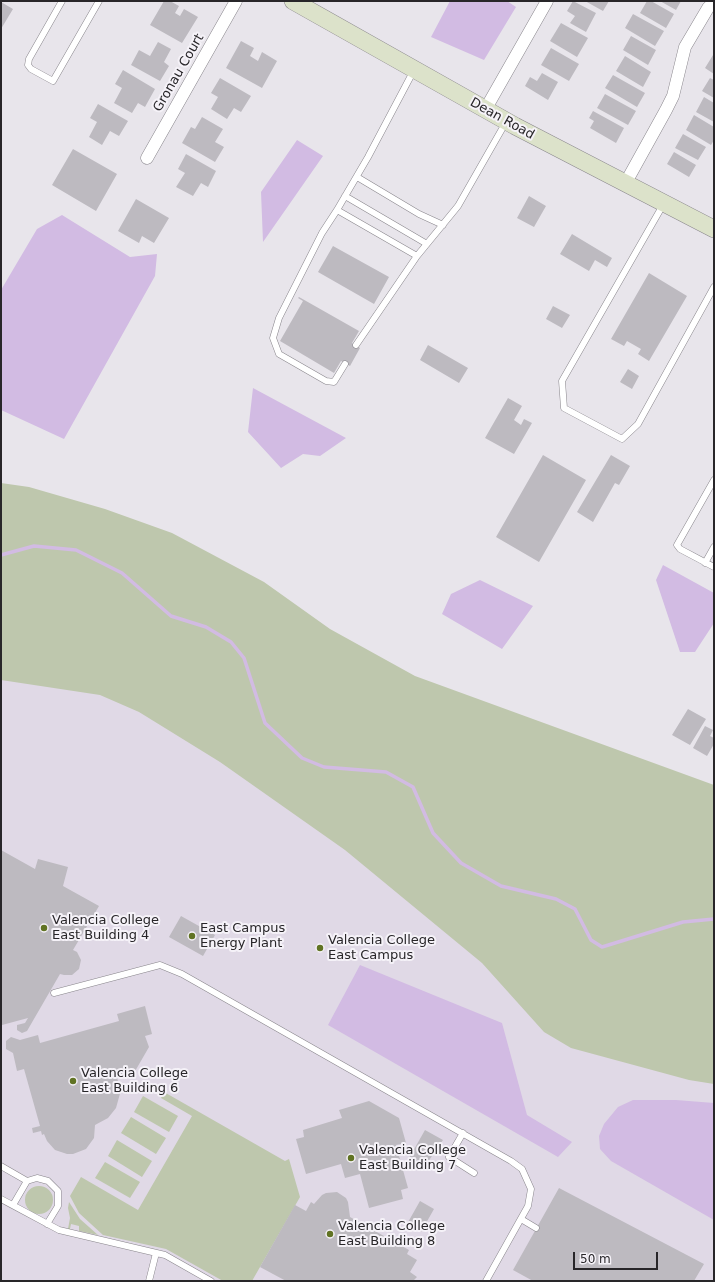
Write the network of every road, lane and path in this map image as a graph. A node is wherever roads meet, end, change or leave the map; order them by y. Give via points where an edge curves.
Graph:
1 (62, 1) edge
2 (99, 1) edge
3 (236, 1) edge
4 (293, 1) edge
5 (547, 1) edge
6 (714, 2) edge
7 (414, 70) junction
8 (485, 110) junction
9 (506, 122) junction
10 (147, 158) dead end
11 (356, 177) junction
12 (625, 184) junction
13 (345, 196) junction
14 (664, 204) junction
15 (337, 210) junction
16 (443, 225) junction
17 (714, 229) edge
18 (427, 244) junction
19 (417, 256) junction
20 (714, 288) edge
21 (356, 345) dead end
22 (345, 364) dead end
23 (714, 480) edge
24 (714, 548) edge
25 (706, 563) junction
26 (714, 567) edge
27 (54, 993) dead end
28 (463, 1133) junction
29 (1, 1166) edge
30 (474, 1173) dead end
31 (27, 1182) junction
32 (1, 1199) edge
33 (13, 1205) junction
34 (521, 1219) junction
35 (47, 1224) junction
36 (536, 1228) dead end
37 (156, 1253) junction
38 (149, 1281) edge
39 (211, 1281) edge
40 (486, 1281) edge

1 - 2 lane via 29,58 28,65 54,81
3 - 10 street, Gronau Court
4 - 7 main road, Dean Road
5 - 8 street
6 - 12 street via 685,47 666,110
7 - 8 main road, Dean Road
7 - 11 lane
8 - 9 main road, Dean Road
9 - 12 main road, Dean Road
9 - 16 lane via 458,206
11 - 13 lane
11 - 16 lane
12 - 14 main road, Dean Road
13 - 15 lane
13 - 18 lane
14 - 17 main road, Dean Road
14 - 20 lane via 562,382 564,408 622,439 638,424
15 - 19 lane
15 - 22 lane via 322,233 279,318 273,338 280,354 326,381 334,382
16 - 18 lane
18 - 19 lane
19 - 21 lane
23 - 25 lane via 677,545
24 - 25 lane
25 - 26 lane
27 - 28 lane via 160,965 182,974
28 - 30 lane via 449,1157
28 - 34 lane via 522,1169 531,1189 528,1206
29 - 31 lane
31 - 33 lane
31 - 35 lane via 37,1178 48,1181 58,1191 58,1206
32 - 33 lane
33 - 35 lane
34 - 36 lane
34 - 40 lane
35 - 37 lane via 59,1230
37 - 38 lane
37 - 39 lane via 165,1255

